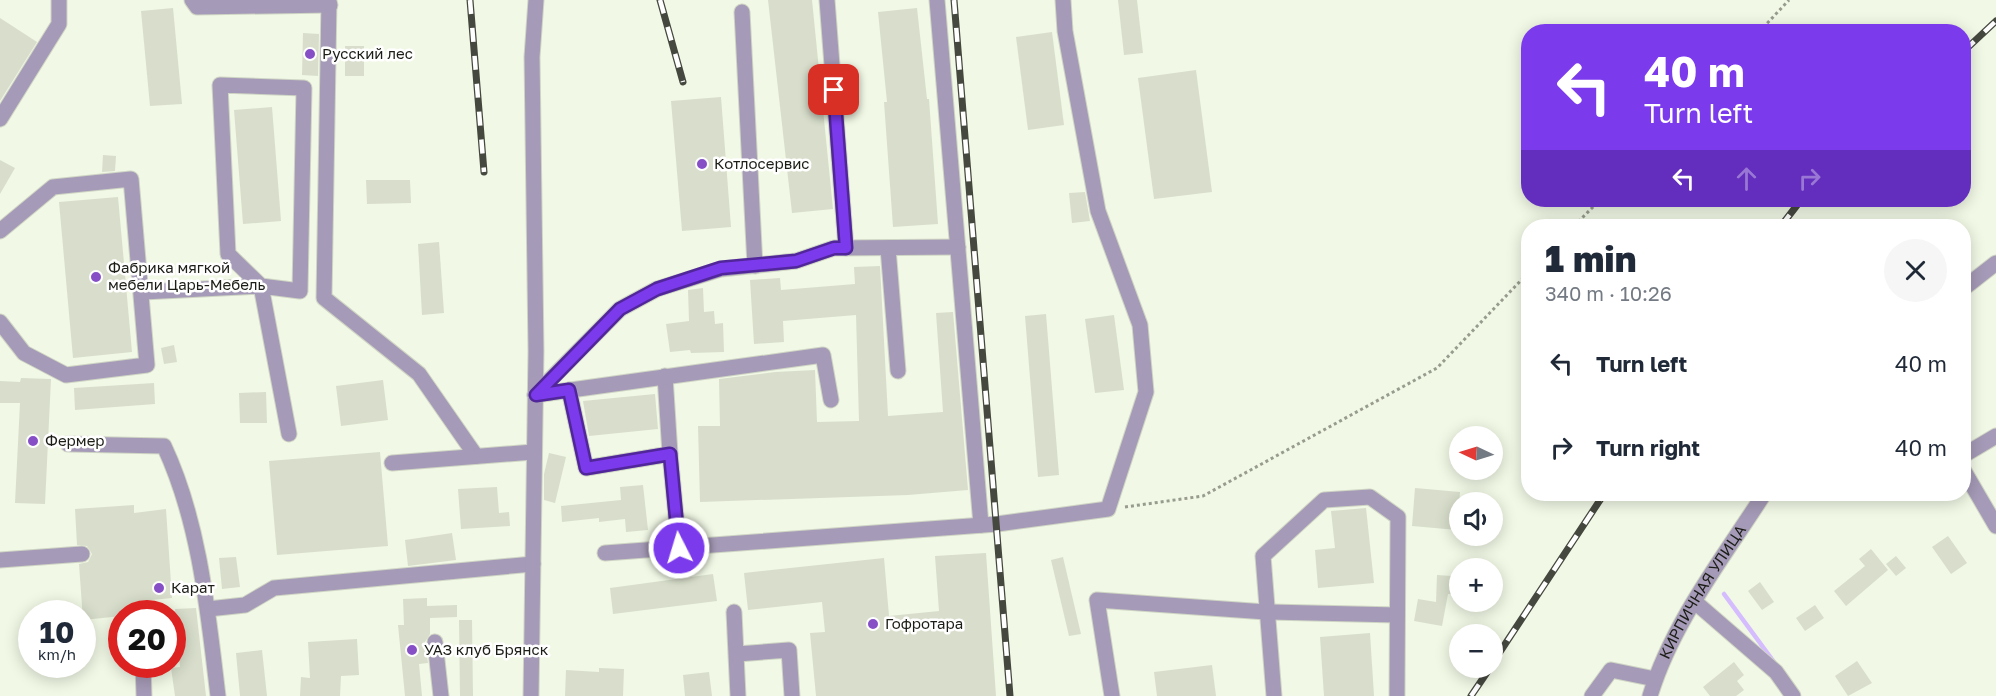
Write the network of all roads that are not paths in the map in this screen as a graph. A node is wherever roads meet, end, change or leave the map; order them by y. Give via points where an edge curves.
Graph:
1 (59, 0) edge
2 (192, 0) edge
3 (536, 0) edge
4 (827, 0) edge
5 (936, 0) edge
6 (1063, 0) edge
7 (329, 3) edge
8 (742, 12) dead end
9 (0, 119) edge
10 (0, 231) edge
11 (958, 247) junction
12 (846, 248) junction
13 (888, 248) junction
14 (1996, 262) edge
15 (755, 266) junction
16 (1971, 282) edge
17 (261, 286) junction
18 (300, 291) junction
19 (143, 292) junction
20 (324, 298) junction
21 (0, 322) edge
22 (898, 371) dead end
23 (664, 376) junction
24 (569, 390) junction
25 (536, 395) junction
26 (831, 400) dead end
27 (289, 434) dead end
28 (1996, 436) edge
29 (68, 444) dead end
30 (1971, 451) edge
31 (533, 452) junction
32 (670, 454) junction
33 (476, 456) junction
34 (392, 463) dead end
35 (1971, 483) edge
36 (1760, 501) edge
37 (981, 525) junction
38 (1996, 526) edge
39 (679, 548) junction
40 (605, 553) dead end
41 (82, 554) dead end
42 (0, 560) edge
43 (533, 564) junction
44 (1695, 602) junction
45 (208, 609) junction
46 (734, 612) dead end
47 (1266, 612) junction
48 (1397, 615) junction
49 (435, 642) dead end
50 (737, 654) junction
51 (143, 678) edge
52 (1655, 679) junction
53 (144, 696) edge
54 (218, 696) edge
55 (441, 696) edge
56 (531, 696) edge
57 (738, 696) edge
58 (792, 696) edge
59 (1112, 696) edge
60 (1274, 696) edge
61 (1397, 696) edge
62 (1592, 696) edge
63 (1650, 696) edge
64 (1793, 696) edge

1 - 9 street via 59,24
2 - 7 street via 197,7
3 - 25 street via 531,57
4 - 12 street
5 - 11 street
6 - 37 street via 1065,31 1098,211 1140,325 1146,392 1108,509
7 - 20 street
8 - 15 street
10 - 19 street via 53,187 131,178
11 - 13 street
11 - 37 street
12 - 13 street
12 - 15 street via 834,248 796,261
13 - 22 street
14 - 16 street
15 - 25 street via 721,268 657,289 620,309
17 - 18 street
17 - 18 street via 228,254 220,86 304,88
17 - 19 street
17 - 27 street
18 - 20 street
19 - 21 street via 147,365 66,375 24,353
20 - 33 street via 419,374
23 - 24 street
23 - 26 street via 824,355
23 - 32 street
24 - 25 street
24 - 32 street via 586,468
25 - 31 street
28 - 30 street
29 - 45 street via 164,446 180,479
31 - 33 street
31 - 43 street
32 - 39 street
33 - 34 street
35 - 38 street
36 - 44 street, КИРПИЧНАЯ УЛИЦА
37 - 39 street
39 - 40 street
41 - 42 street
43 - 45 street via 274,588 245,605
43 - 56 street
44 - 52 street, КИРПИЧНАЯ УЛИЦА
44 - 64 street via 1776,672
45 - 54 street
46 - 50 street
47 - 48 street
47 - 48 street via 1263,556 1324,500 1370,497 1398,517
47 - 59 street via 1096,600
47 - 60 street
48 - 61 street
49 - 55 street
50 - 57 street
50 - 58 street via 789,650
51 - 53 street
52 - 62 street via 1611,670
52 - 63 street, КИРПИЧНАЯ УЛИЦА

